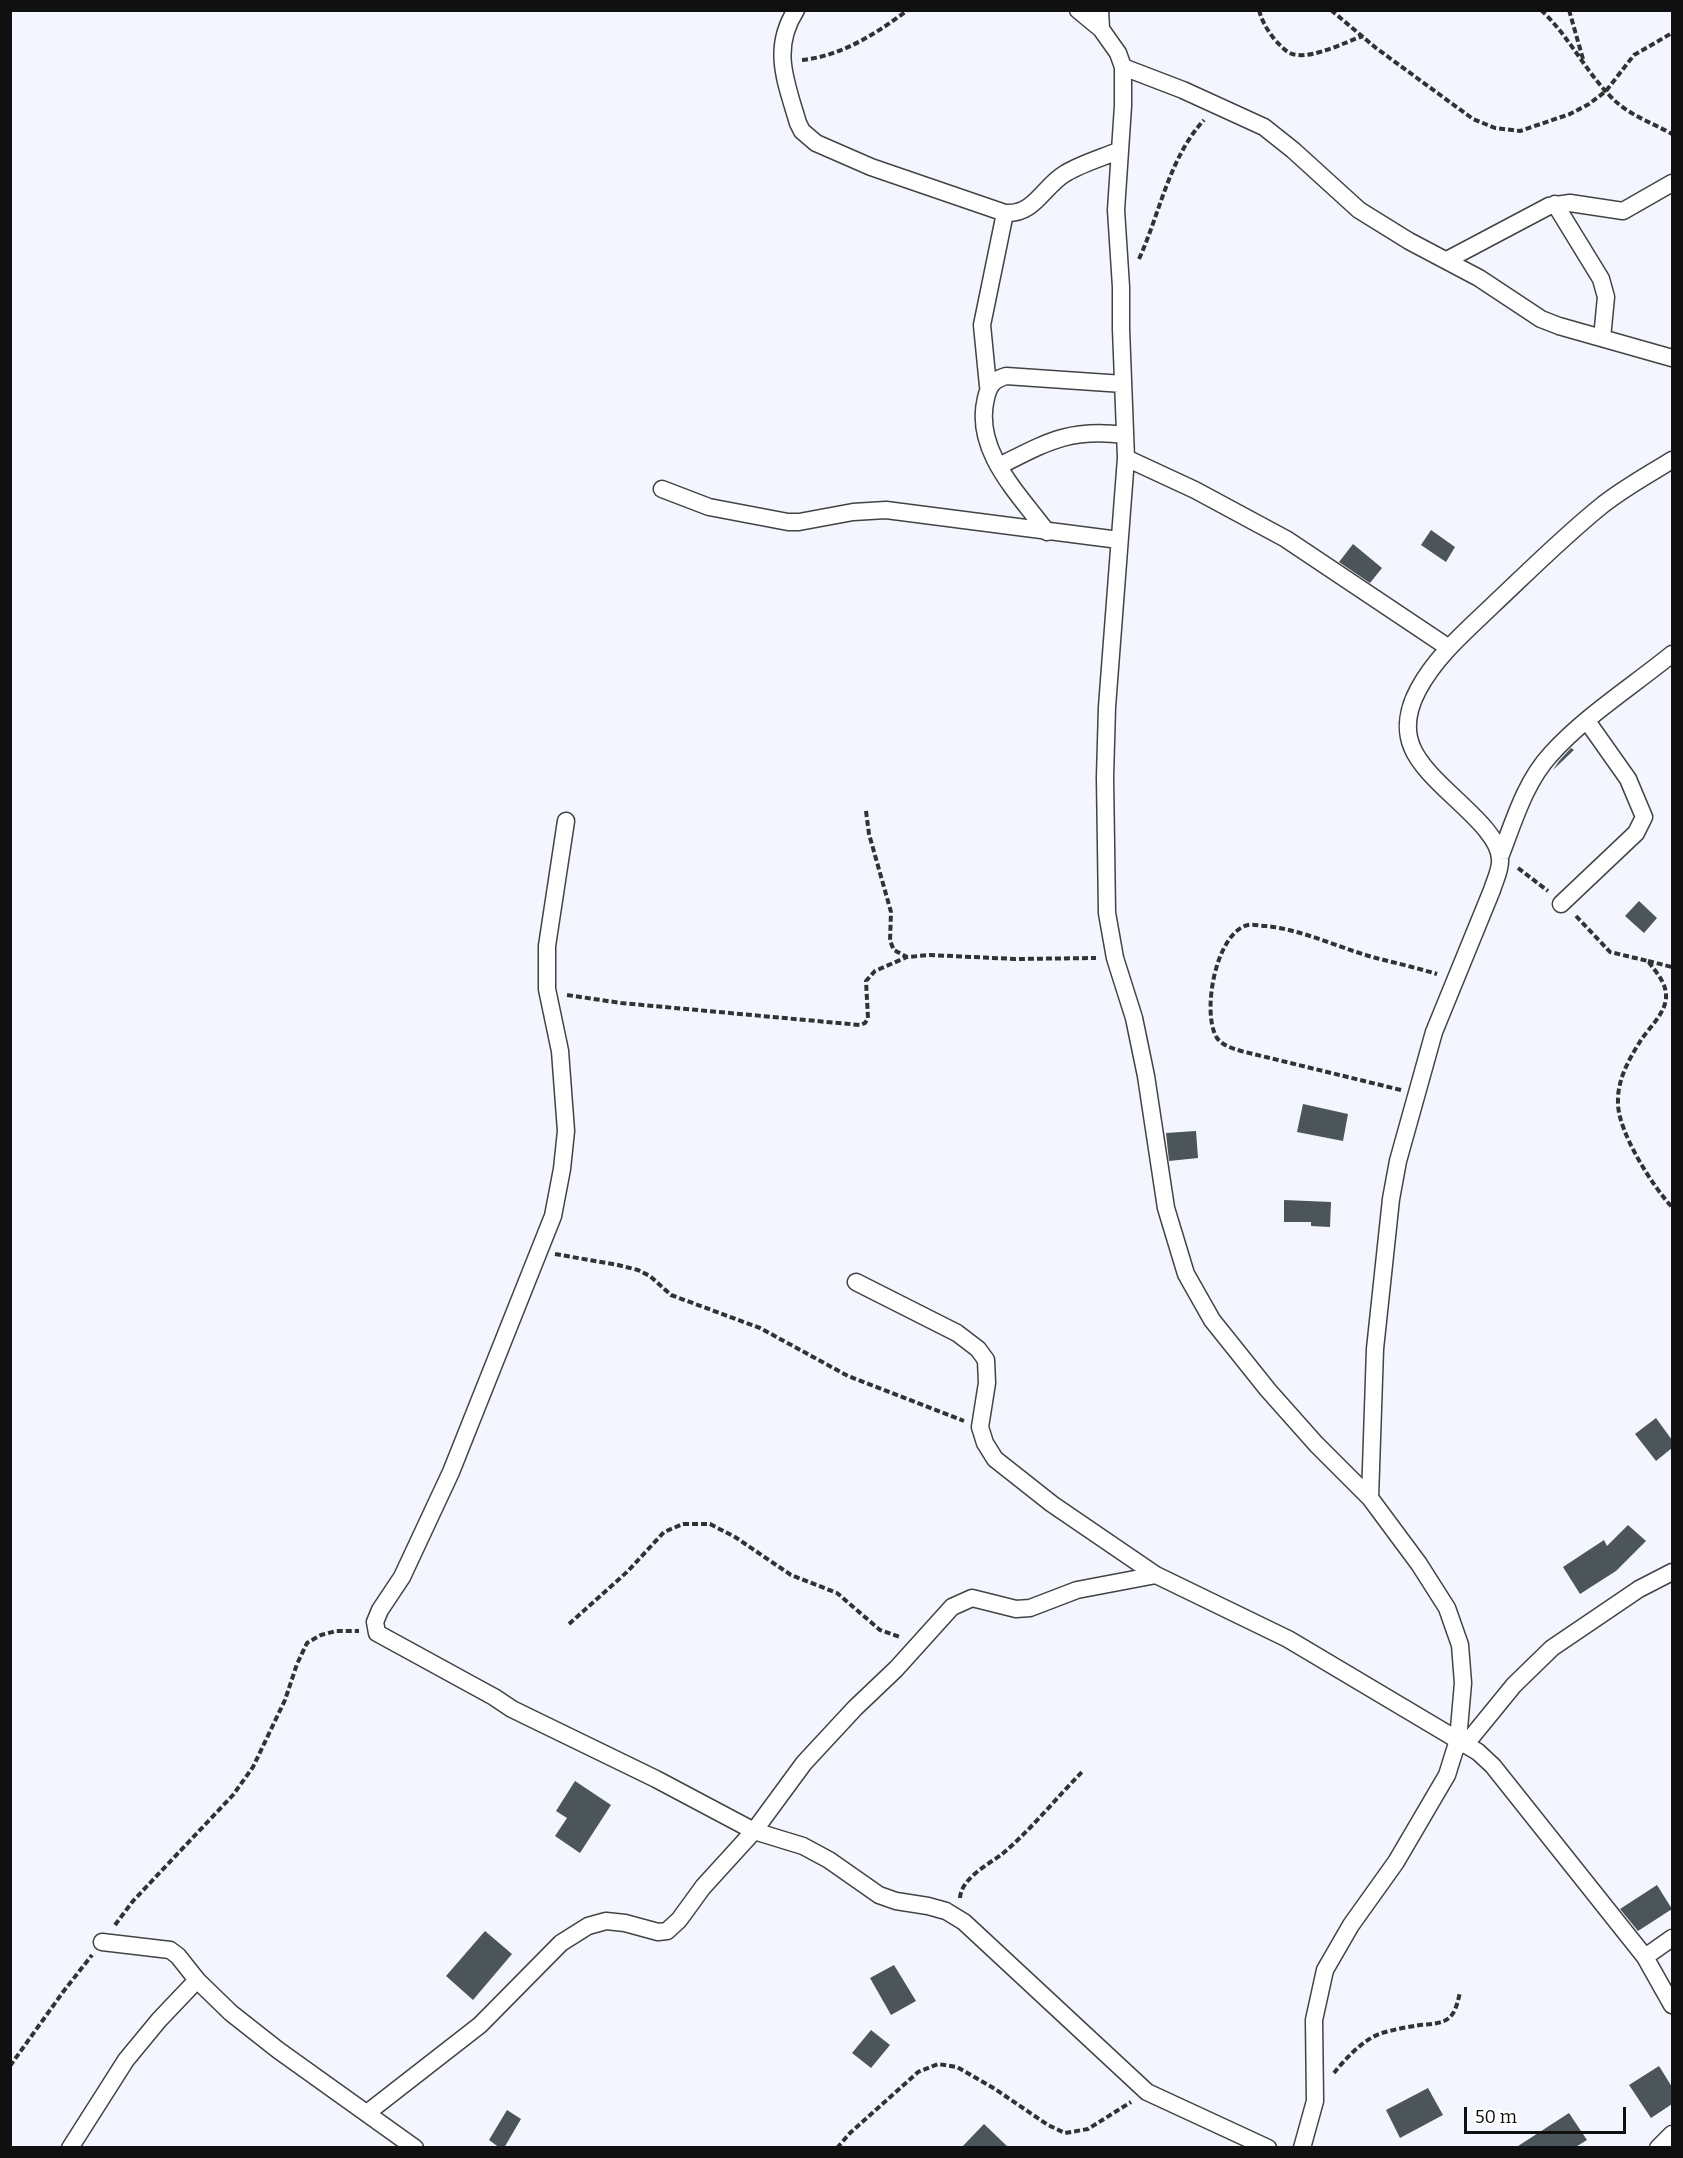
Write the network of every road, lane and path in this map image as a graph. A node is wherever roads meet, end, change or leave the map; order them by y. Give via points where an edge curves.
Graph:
1 (796, 10) edge
2 (908, 10) edge
3 (1078, 10) edge
4 (1100, 10) edge
5 (1259, 10) edge
6 (1331, 10) edge
7 (1541, 10) edge
8 (1569, 10) edge
9 (1101, 29) junction
10 (1672, 33) edge
11 (1363, 36) junction
12 (781, 60) junction
13 (1584, 63) junction
14 (1123, 67) junction
15 (1606, 91) junction
16 (1220, 106) junction
17 (1672, 134) edge
18 (1118, 151) junction
19 (1672, 183) edge
20 (1555, 204) junction
21 (1005, 213) junction
22 (1139, 260) dead end
23 (1447, 260) junction
24 (1602, 338) junction
25 (1672, 358) edge
26 (1123, 384) junction
27 (988, 386) junction
28 (1125, 435) junction
29 (1126, 458) junction
30 (1672, 460) edge
31 (999, 466) junction
32 (662, 489) dead end
33 (1047, 532) junction
34 (1119, 540) junction
35 (1449, 648) junction
36 (1672, 654) edge
37 (1587, 721) junction
38 (866, 811) dead end
39 (566, 821) dead end
40 (1500, 857) junction
41 (1561, 903) junction
42 (907, 957) junction
43 (1115, 958) junction
44 (1648, 961) junction
45 (1672, 967) edge
46 (1455, 980) junction
47 (547, 990) junction
48 (1666, 997) junction
49 (1672, 999) edge
50 (1417, 1094) junction
51 (1672, 1208) edge
52 (537, 1253) junction
53 (856, 1282) dead end
54 (980, 1427) junction
55 (1370, 1498) junction
56 (1672, 1572) edge
57 (1156, 1575) junction
58 (569, 1624) dead end
59 (377, 1633) junction
60 (917, 1643) junction
61 (1461, 1742) junction
62 (1083, 1771) dead end
63 (754, 1831) junction
64 (964, 1922) junction
65 (1672, 1938) edge
66 (102, 1942) junction
67 (1645, 1957) junction
68 (196, 1980) junction
69 (1460, 1992) dead end
70 (1672, 2005) edge
71 (10, 2066) edge
72 (1147, 2092) junction
73 (1315, 2101) junction
74 (366, 2113) junction
75 (1672, 2134) edge
76 (70, 2148) edge
77 (415, 2148) edge
78 (837, 2148) edge
79 (1268, 2148) edge
80 (1302, 2148) edge
81 (1658, 2148) edge

1 - 12 street via 785,30
2 - 12 path via 876,34 824,56
3 - 9 street
4 - 9 street
5 - 11 path via 1273,38 1286,51 1298,55
6 - 11 path
7 - 13 path
8 - 13 path
9 - 14 street
10 - 15 path via 1634,55
11 - 15 path via 1473,119 1495,128 1520,131 1538,126 1589,104
12 - 21 street via 798,123 816,143 871,167
13 - 15 path
14 - 16 street
14 - 18 street
15 - 17 path via 1637,118
16 - 22 path via 1193,131 1182,151
16 - 23 street via 1264,127 1359,210
18 - 21 street via 1067,172 1027,209
18 - 26 street via 1116,210
19 - 20 street via 1623,211
20 - 23 street
20 - 24 street via 1602,279 1606,297
21 - 27 street via 982,325
23 - 24 street via 1541,319
24 - 25 street
26 - 27 street via 1006,376
26 - 28 street
27 - 31 street via 983,425 987,445
28 - 29 street
28 - 31 street via 1100,432 1064,437
29 - 34 street
29 - 35 street via 1286,539
30 - 35 street via 1602,506
31 - 33 street
32 - 33 street via 709,507 788,522 885,510
33 - 34 street
34 - 43 street via 1105,777 1107,913
35 - 40 street via 1417,692 1407,720 1411,746 1433,779 1480,822
36 - 37 street
37 - 40 street via 1550,754 1525,794
37 - 41 street via 1628,778 1644,817 1636,833
38 - 42 path via 891,912 890,941 894,950
39 - 47 street via 547,946
40 - 41 path
40 - 46 street via 1492,890
41 - 44 path via 1610,952
42 - 43 path
42 - 47 path via 869,975 868,1018 860,1025 621,1003
43 - 55 street via 1134,1018 1166,1208 1186,1274 1212,1320 1268,1390
44 - 45 path
44 - 48 path via 1665,987
46 - 50 street via 1434,1032
46 - 50 path via 1287,928 1250,925 1231,935 1217,966 1210,993 1211,1018 1224,1045
47 - 52 street via 560,1051 566,1131 553,1216
48 - 49 path
48 - 51 path via 1664,1009 1632,1054 1620,1081 1617,1105 1637,1155
50 - 55 street via 1391,1200 1375,1349
52 - 54 path via 638,1270 671,1295 760,1328 848,1376
52 - 59 street via 451,1472 402,1577 380,1610 375,1622
53 - 54 street via 957,1333 978,1349 986,1360 987,1383
54 - 57 street via 995,1459
55 - 61 street via 1447,1608 1460,1645
56 - 61 street via 1639,1589 1552,1648
57 - 60 street via 1077,1590 1030,1608 1016,1609 972,1599 952,1607
57 - 61 street via 1288,1639
58 - 60 path via 664,1532 683,1524 711,1524 791,1575 837,1593 880,1630
59 - 63 street via 512,1709
59 - 66 path via 336,1631 307,1643 253,1767 227,1802 133,1901
60 - 63 street via 804,1763
61 - 67 street via 1493,1766
61 - 73 street via 1432,1803 1396,1862 1350,1925 1325,1970 1314,2020
62 - 64 path via 960,1892
63 - 64 street via 803,1846 879,1895 946,1911
63 - 74 street via 667,1931 606,1921 588,1926 561,1943 480,2025
64 - 72 street
65 - 67 street
66 - 68 street via 170,1950
66 - 71 path
67 - 70 street
68 - 74 street via 239,2019
68 - 76 street via 126,2060
69 - 73 path via 1457,2007 1442,2023 1378,2035 1362,2045 1341,2063
72 - 78 path via 1088,2129 1065,2133 957,2067 938,2064 918,2072
72 - 79 street
73 - 80 street
74 - 77 street
75 - 81 street

